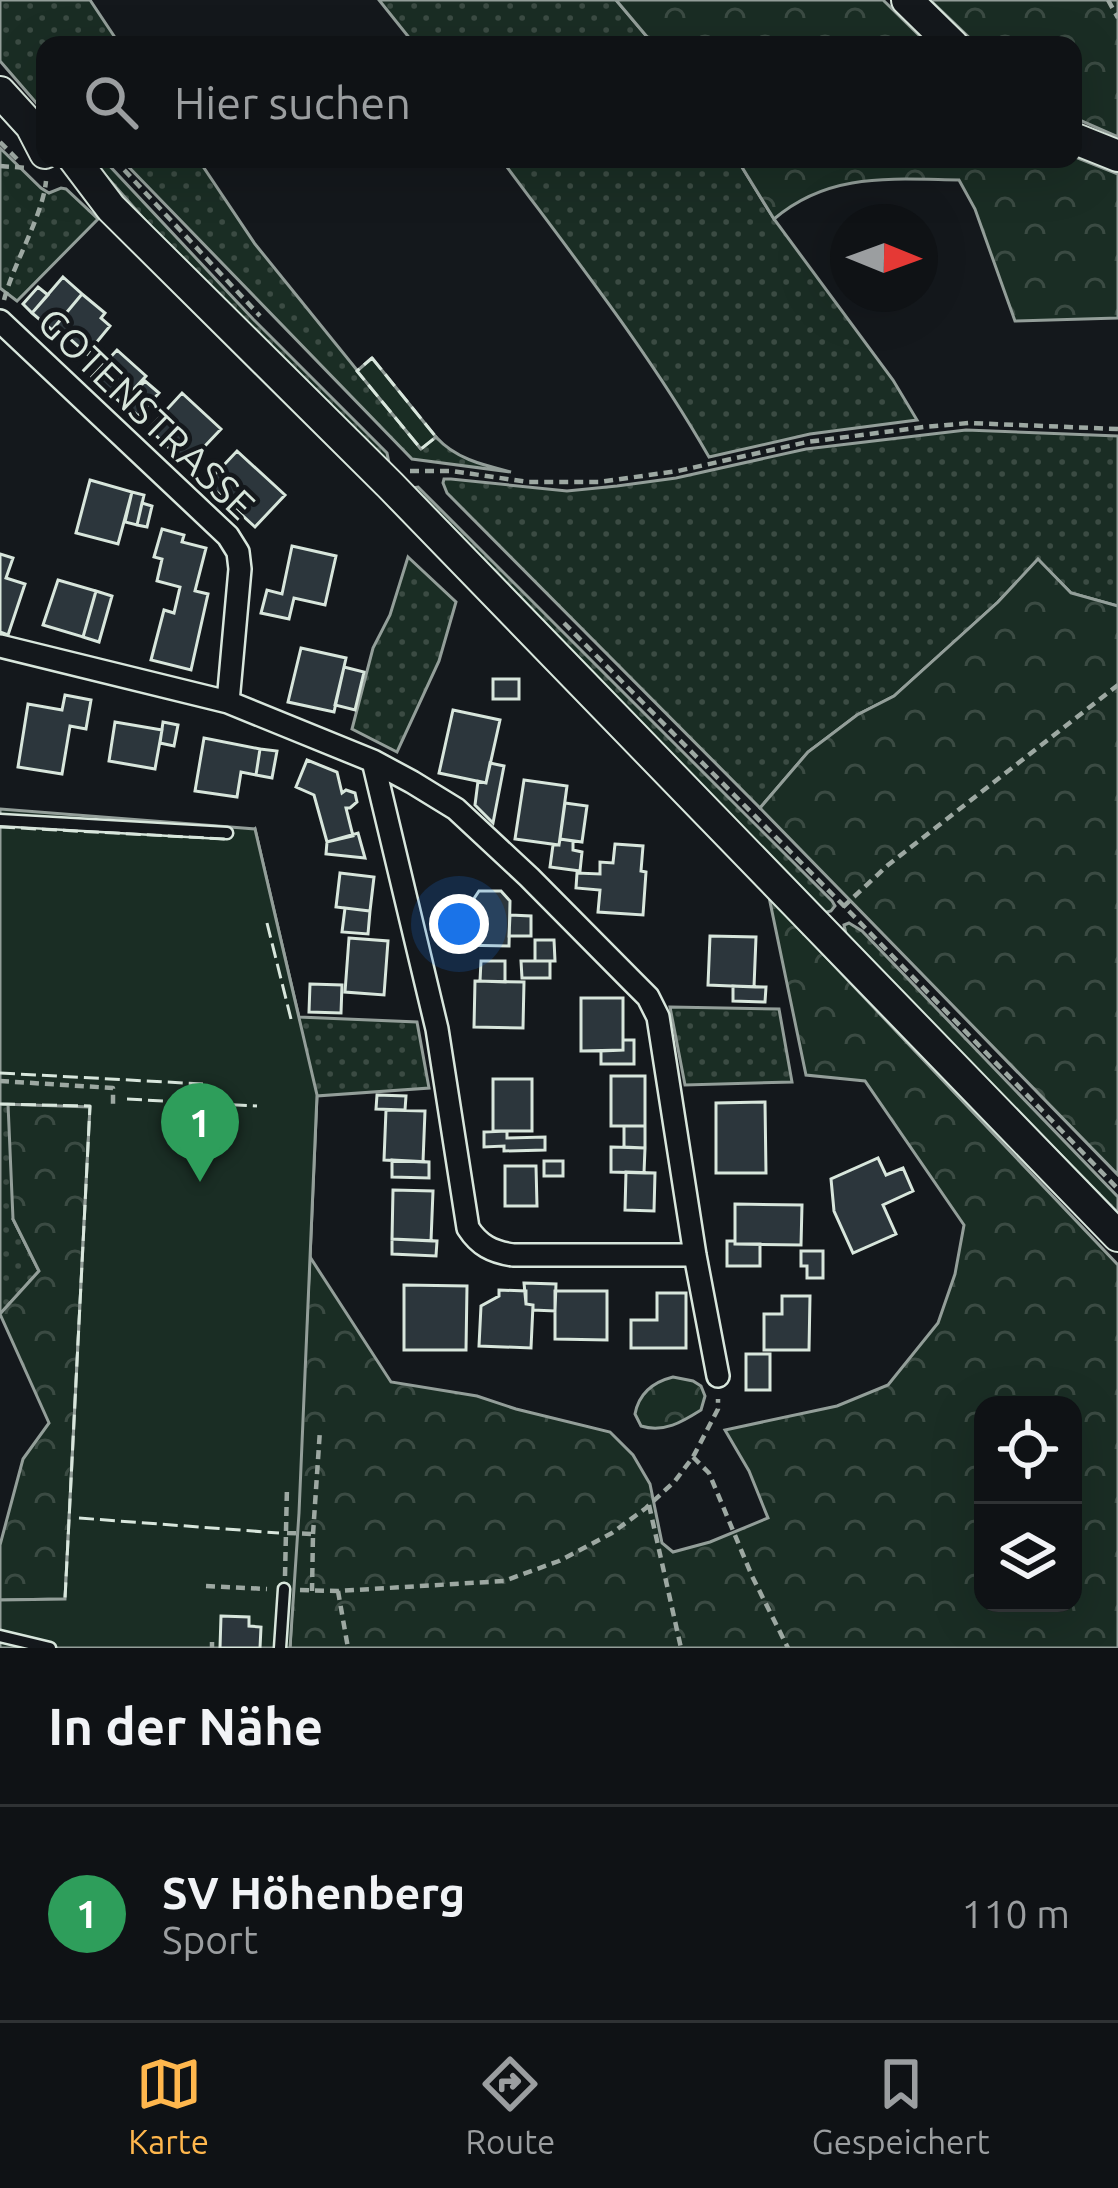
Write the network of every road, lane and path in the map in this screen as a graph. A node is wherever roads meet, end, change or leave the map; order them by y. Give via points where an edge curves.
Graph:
1 (907, 0) edge
2 (1108, 0) edge
3 (1118, 18) edge
4 (944, 36) edge
5 (0, 92) edge
6 (1082, 142) edge
7 (36, 148) edge
8 (36, 155) edge
9 (1118, 156) edge
10 (0, 166) edge
11 (41, 168) edge
12 (57, 168) edge
13 (81, 168) edge
14 (122, 168) edge
15 (111, 208) junction
16 (2, 311) edge
17 (270, 326) dead end
18 (1118, 429) edge
19 (428, 488) dead end
20 (564, 623) dead end
21 (0, 646) edge
22 (1118, 685) edge
23 (228, 702) junction
24 (373, 761) junction
25 (0, 820) edge
26 (226, 833) dead end
27 (844, 906) junction
28 (0, 1081) edge
29 (113, 1106) dead end
30 (1118, 1189) edge
31 (1118, 1236) edge
32 (695, 1255) junction
33 (718, 1376) joint
34 (320, 1430) dead end
35 (693, 1457) junction
36 (287, 1486) dead end
37 (649, 1505) junction
38 (287, 1533) junction
39 (314, 1534) junction
40 (286, 1566) dead end
41 (206, 1586) dead end
42 (284, 1589) joint
43 (338, 1591) junction
44 (0, 1636) edge
45 (50, 1648) edge
46 (280, 1648) edge
47 (348, 1648) edge
48 (681, 1648) edge
49 (788, 1648) edge

1 - 4 main road
2 - 3 path
5 - 7 main road
6 - 9 main road
8 - 10 path
11 - 16 path via 44,196
12 - 15 main road
13 - 15 main road
14 - 17 path
15 - 31 main road
16 - 23 street, GOTENSTRASSE via 238,551
18 - 19 path via 924,427 583,483 412,471
20 - 27 path
21 - 23 street
22 - 27 path
23 - 24 street
24 - 32 street via 456,809 653,1005
24 - 32 street via 437,1029 468,1228 487,1248 513,1255
25 - 26 lane
27 - 30 path
28 - 29 path via 112,1088
32 - 33 street
33 - 35 path via 718,1409
34 - 39 path
35 - 37 path
35 - 49 path via 709,1473
36 - 38 path
37 - 43 path via 576,1552 504,1581
37 - 48 path
38 - 39 path
38 - 40 path
39 - 43 path via 312,1591
41 - 42 path
42 - 46 lane
43 - 47 path
44 - 45 lane

